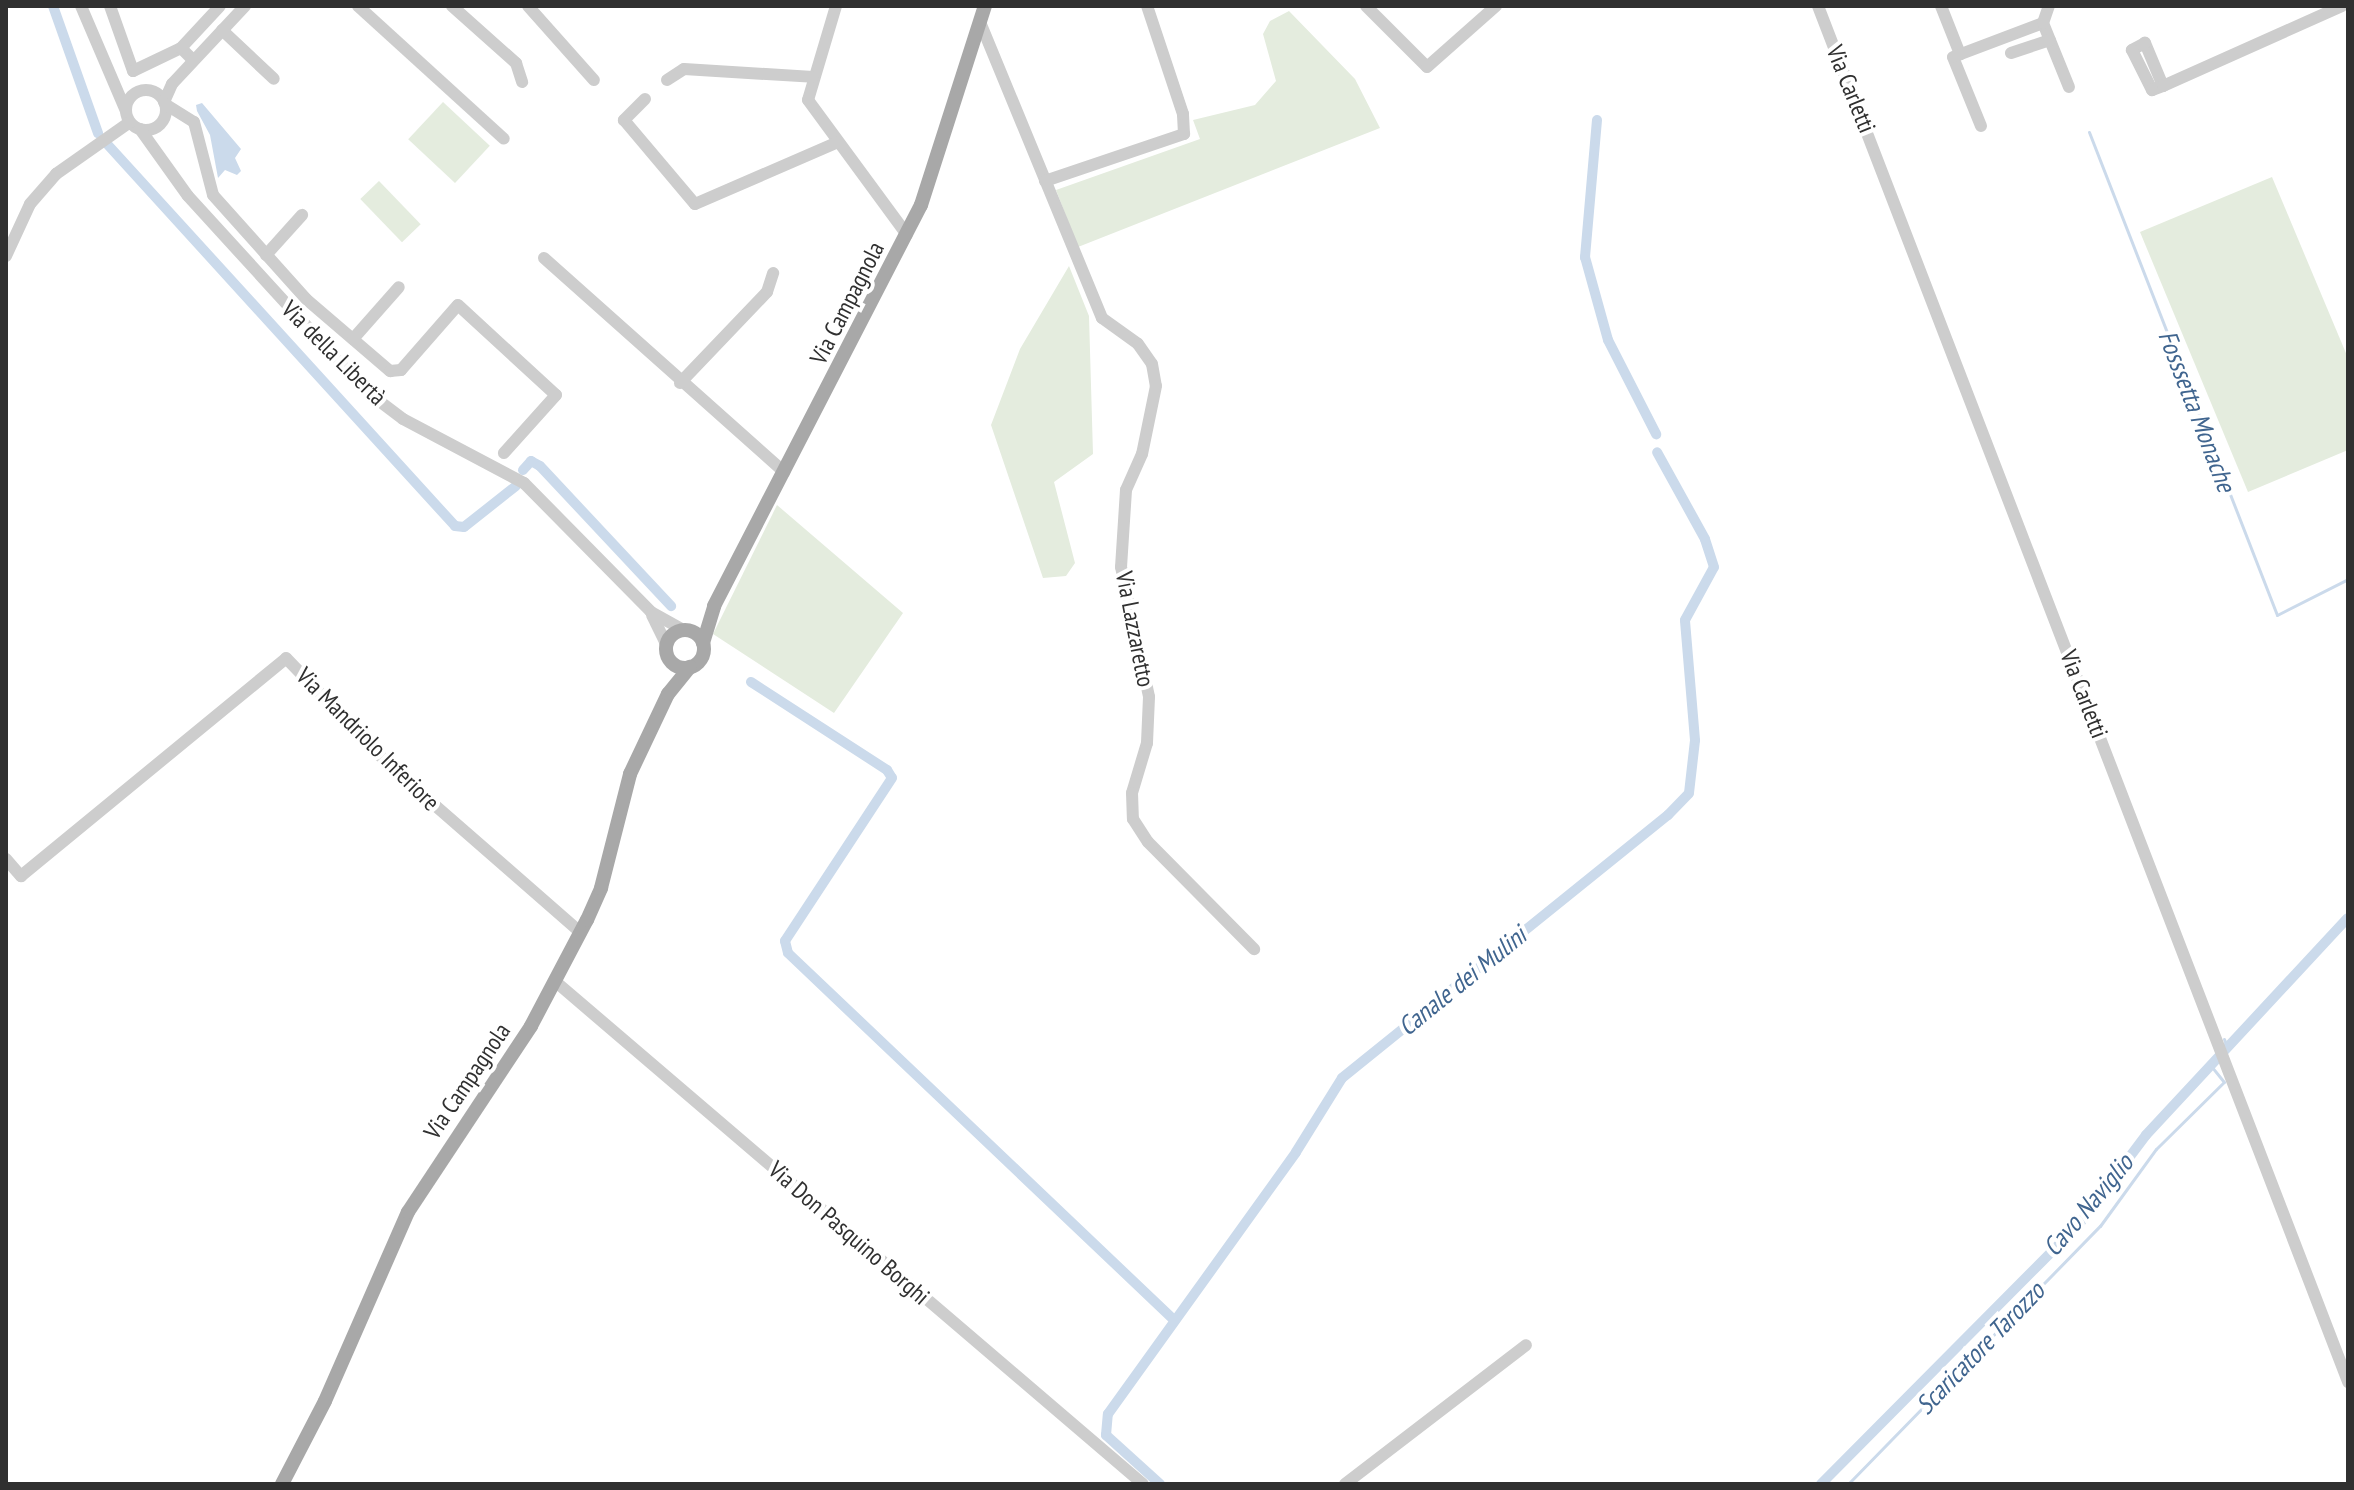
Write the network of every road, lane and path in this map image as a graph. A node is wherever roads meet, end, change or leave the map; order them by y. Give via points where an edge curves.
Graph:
1 (81, 6) edge
2 (110, 6) edge
3 (220, 6) edge
4 (245, 6) edge
5 (358, 6) edge
6 (452, 6) edge
7 (528, 6) edge
8 (836, 6) edge
9 (985, 6) edge
10 (1147, 6) edge
11 (1366, 6) edge
12 (1818, 6) edge
13 (1941, 6) edge
14 (2049, 6) edge
15 (2342, 6) edge
16 (1495, 7) edge
17 (980, 22) junction
18 (2043, 23) junction
19 (222, 30) junction
20 (2050, 40) junction
21 (181, 48) junction
22 (2011, 53) dead end
23 (1960, 54) junction
24 (193, 60) junction
25 (813, 77) junction
26 (274, 79) dead end
27 (594, 80) dead end
28 (667, 80) dead end
29 (522, 82) dead end
30 (114, 84) junction
31 (172, 84) junction
32 (2163, 86) dead end
33 (2069, 87) dead end
34 (153, 91) junction
35 (135, 93) junction
36 (645, 99) dead end
37 (164, 103) junction
38 (184, 115) junction
39 (132, 121) junction
40 (161, 122) junction
41 (1981, 126) dead end
42 (504, 139) dead end
43 (836, 143) junction
44 (159, 150) junction
45 (1045, 181) junction
46 (302, 215) dead end
47 (907, 235) junction
48 (266, 255) junction
49 (6, 256) edge
50 (544, 258) dead end
51 (773, 273) dead end
52 (399, 287) dead end
53 (353, 339) junction
54 (680, 383) junction
55 (504, 453) dead end
56 (784, 472) junction
57 (714, 606) junction
58 (651, 612) junction
59 (685, 630) junction
60 (703, 643) junction
61 (669, 653) junction
62 (690, 667) junction
63 (668, 694) junction
64 (6, 859) edge
65 (581, 933) junction
66 (1254, 949) dead end
67 (556, 982) junction
68 (1526, 1345) dead end
69 (2348, 1382) edge
70 (282, 1484) edge
71 (1143, 1484) edge
72 (1345, 1484) edge

1 - 30 street, Via della Libertà
2 - 21 street via 133,71
3 - 21 street
4 - 19 street
5 - 42 street
6 - 29 street via 516,63
7 - 27 street
8 - 25 street
9 - 17 main road, Via Campagnola
10 - 45 street via 1183,114 1184,134
11 - 16 street via 1427,67
12 - 69 street, Via Carletti
13 - 23 street
14 - 18 street
15 - 32 street
17 - 45 street, Via Lazzaretto
17 - 47 main road, Via Campagnola via 930,183
18 - 20 street
18 - 23 street
19 - 24 street
19 - 26 street
20 - 22 street
20 - 33 street
21 - 24 street
23 - 41 street via 1953,57
24 - 31 street
25 - 28 street via 684,69
25 - 43 street via 808,100
30 - 35 street
30 - 39 street, Via della Libertà
31 - 34 street
31 - 37 street
34 - 35 street
34 - 37 street
35 - 39 street
36 - 43 street via 624,120 695,204
37 - 38 street
37 - 40 street
38 - 40 street
38 - 48 street via 194,122 203,146 204,174 213,195
39 - 40 street
39 - 44 street, Via della Libertà
39 - 49 street via 56,174 30,204
40 - 44 street
43 - 47 street
44 - 58 street, Via della Libertà via 188,196 359,384 403,419 524,483
45 - 66 street, Via Lazzaretto via 1102,318 1138,344 1152,364 1156,386 1142,454 1126,490 1122,539 1125,603 1149,697 1147,743 1132,793 1133,819 1148,842
46 - 48 street
47 - 56 main road, Via Campagnola
48 - 53 street
50 - 54 street
51 - 54 street via 767,292
52 - 53 street
53 - 55 street via 390,371 401,370 458,305 556,395
54 - 56 street
56 - 57 main road, Via Campagnola
57 - 59 main road, Via Campagnola
57 - 60 main road, Via Campagnola
58 - 59 street, Via della Libertà
58 - 61 street, Via della Libertà
59 - 60 main road
59 - 61 main road, Via Campagnola
60 - 62 main road, Via Campagnola via 703,655
61 - 62 main road
61 - 63 main road, Via Campagnola
62 - 63 main road, Via Campagnola
63 - 65 main road, Via Campagnola via 630,774 601,888
64 - 65 street, Via Mandriolo Inferiore via 21,876 286,658 391,767
65 - 67 main road, Via Campagnola
67 - 70 main road, Via Campagnola via 408,1212 325,1401
67 - 71 street, Via Don Pasquino Borghi
68 - 72 street

